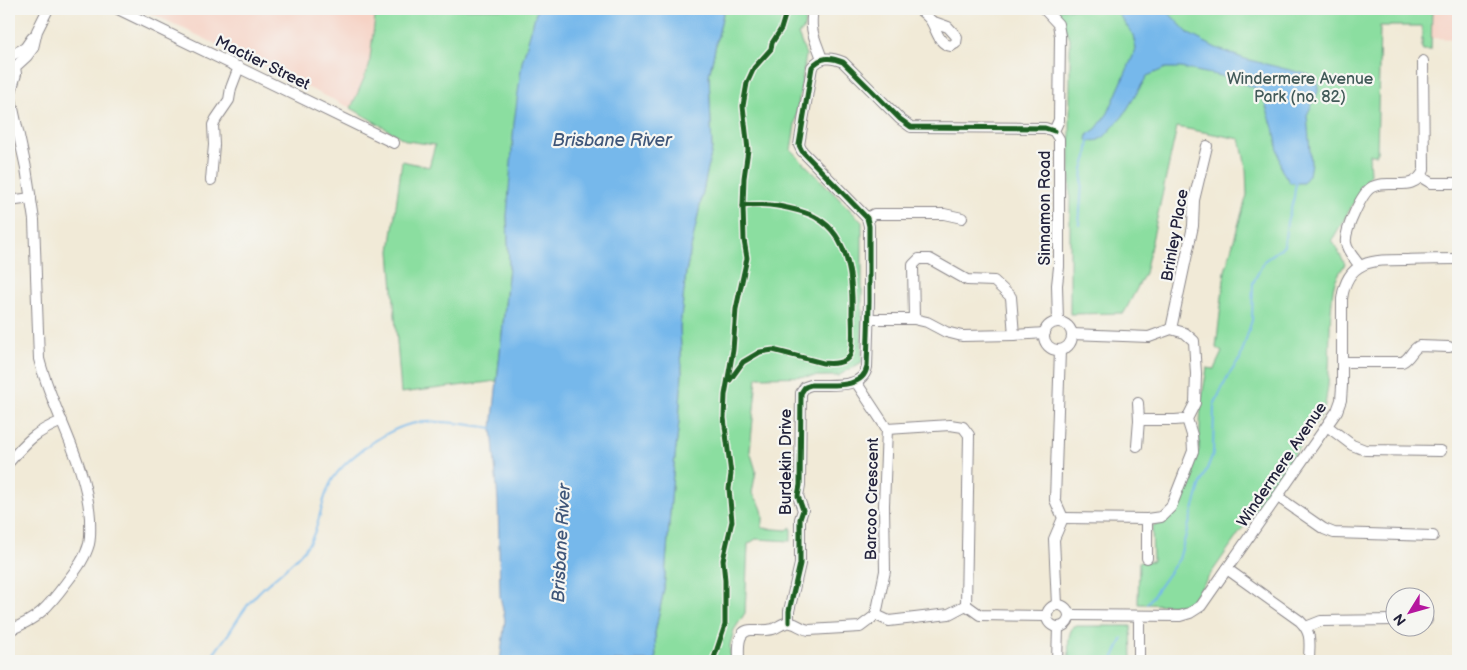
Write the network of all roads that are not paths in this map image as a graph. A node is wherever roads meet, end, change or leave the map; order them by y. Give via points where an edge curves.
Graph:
1 (48, 9) edge
2 (118, 9) edge
3 (813, 9) edge
4 (919, 9) edge
5 (1044, 9) edge
6 (931, 20) dead end
7 (822, 58) junction
8 (11, 60) edge
9 (1423, 61) dead end
10 (239, 67) junction
11 (10, 92) edge
12 (1054, 131) junction
13 (394, 143) dead end
14 (1207, 146) dead end
15 (1421, 177) junction
16 (210, 180) dead end
17 (1458, 183) edge
18 (31, 198) junction
19 (9, 201) edge
20 (867, 218) junction
21 (962, 218) dead end
22 (1458, 259) edge
23 (1360, 266) junction
24 (869, 319) junction
25 (914, 319) junction
26 (1058, 322) junction
27 (1172, 329) junction
28 (1045, 333) junction
29 (1072, 334) junction
30 (1014, 335) junction
31 (1450, 347) dead end
32 (1060, 350) junction
33 (1342, 362) junction
34 (856, 382) junction
35 (1138, 403) dead end
36 (1187, 419) junction
37 (1140, 420) junction
38 (62, 421) junction
39 (1327, 426) junction
40 (887, 429) junction
41 (1137, 446) dead end
42 (1441, 451) dead end
43 (9, 462) edge
44 (1278, 497) junction
45 (1064, 518) junction
46 (1147, 520) junction
47 (1433, 536) dead end
48 (1147, 558) dead end
49 (1226, 570) junction
50 (966, 605) junction
51 (1057, 605) junction
52 (876, 615) junction
53 (1069, 615) junction
54 (1046, 616) junction
55 (1139, 616) junction
56 (1384, 620) edge
57 (789, 622) junction
58 (1058, 627) junction
59 (1306, 627) junction
60 (9, 630) edge
61 (739, 661) edge
62 (1057, 661) edge
63 (1139, 661) edge
64 (1309, 661) edge

1 - 8 street via 33,48 27,56
2 - 10 street, Mactier Street
3 - 7 street via 811,30
4 - 6 street
5 - 12 street, Sinnamon Road via 1058,24 1060,36 1059,120
7 - 12 street via 843,62 911,128 1044,128
7 - 20 street via 810,72 799,145
8 - 11 street via 16,74
9 - 15 street via 1424,170
10 - 13 street, Mactier Street
10 - 16 street via 230,88 229,100 213,125
11 - 18 street
12 - 26 street, Sinnamon Road via 1059,139
14 - 27 street, Brinley Place via 1194,200 1194,226
15 - 17 street via 1431,183
15 - 23 street via 1408,184 1371,187 1363,195 1346,239 1347,248
18 - 19 street
18 - 38 street via 39,359
20 - 21 street via 874,214 944,214
20 - 24 street
22 - 23 street via 1380,260
23 - 33 street, Windermere Avenue via 1351,275 1343,293
24 - 25 street
24 - 34 street via 866,373
25 - 30 street via 956,335
25 - 30 street via 913,265 919,259 930,259 967,280 994,281 1011,297
26 - 28 street via 1050,325
26 - 29 street via 1067,326
27 - 29 street via 1149,336
27 - 36 street via 1194,341 1195,403
28 - 30 street
28 - 32 street via 1048,346
29 - 32 street via 1071,343
31 - 33 street via 1419,346 1402,362
32 - 45 street via 1055,500
33 - 39 street, Windermere Avenue via 1341,400
34 - 40 street
34 - 57 street, Burdekin Drive via 811,384 801,393 798,496 803,510 800,564
35 - 37 street
36 - 37 street
36 - 46 street via 1193,451 1175,498 1161,517
37 - 41 street
38 - 43 street via 31,437
38 - 60 street via 86,488 89,544 80,564 47,607 23,625
39 - 42 street via 1352,445 1365,450
39 - 44 street, Windermere Avenue
40 - 50 street, Barcoo Crescent via 950,424 963,427 969,435
40 - 52 street, Barcoo Crescent via 885,570
44 - 47 street via 1334,533
44 - 49 street, Windermere Avenue
45 - 46 street
45 - 51 street via 1054,539
46 - 48 street
49 - 55 street, Windermere Avenue via 1204,603 1193,612 1180,616
49 - 59 street
50 - 52 street via 949,614 889,621
50 - 54 street via 980,615
51 - 53 street via 1066,609
51 - 54 street via 1051,607
52 - 57 street via 860,627 809,630
53 - 55 street, Windermere Avenue
53 - 58 street via 1066,624
54 - 58 street via 1050,624
55 - 63 street
56 - 59 street via 1321,621
57 - 61 street via 770,630 748,630 742,634
58 - 62 street
59 - 64 street via 1310,634

